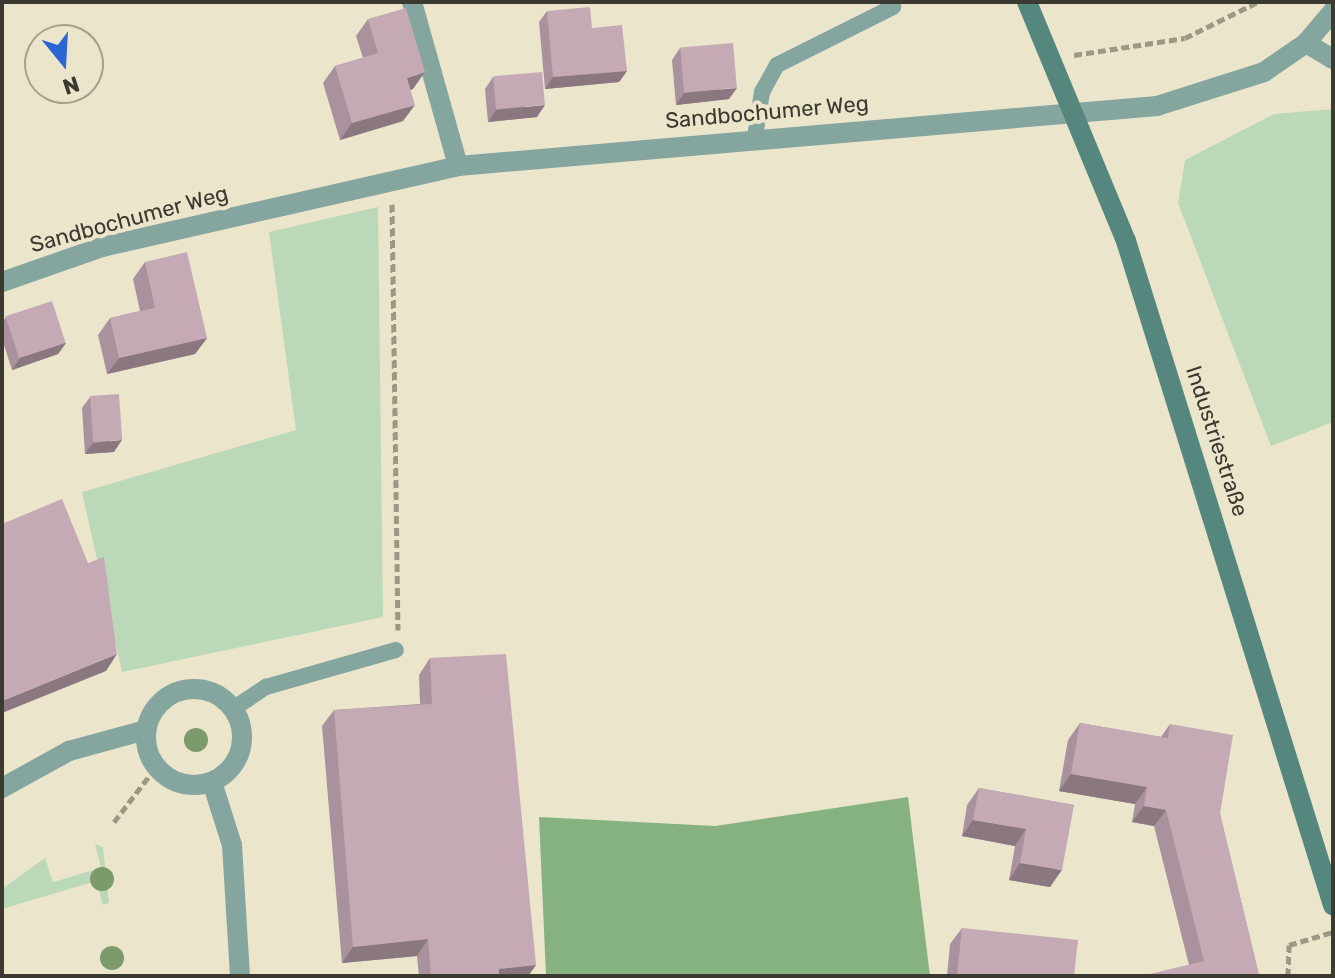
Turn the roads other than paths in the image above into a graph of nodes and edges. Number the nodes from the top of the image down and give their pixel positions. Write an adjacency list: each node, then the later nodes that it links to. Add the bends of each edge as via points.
1 (412, 2): 9 (street)
2 (1027, 2): 7 (street, Industriestraße)
3 (893, 7): 8 (lane, via 777,65 762,92)
4 (1333, 11): 5 (street, Sandbochumer Weg)
5 (1306, 43): 6 (street); 7 (street, Sandbochumer Weg, via 1264,72 1215,91)
6 (1333, 59)
7 (1080, 117): 8 (street, Sandbochumer Weg); 16 (street, Industriestraße, via 1207,483)
8 (755, 137): 9 (street, Sandbochumer Weg)
9 (458, 166): 10 (street, Sandbochumer Weg, via 102,247)
10 (2, 282)
11 (396, 650): 12 (lane, via 266,687)
12 (233, 709): 13 (street, via 211,693 184,690 154,711); 14 (street, via 242,742 238,759)
13 (146, 730): 14 (street, via 156,767 172,780); 15 (street, via 69,751)
14 (212, 782): 17 (street, via 232,845)
15 (2, 788)
16 (1333, 905)
17 (240, 976)

